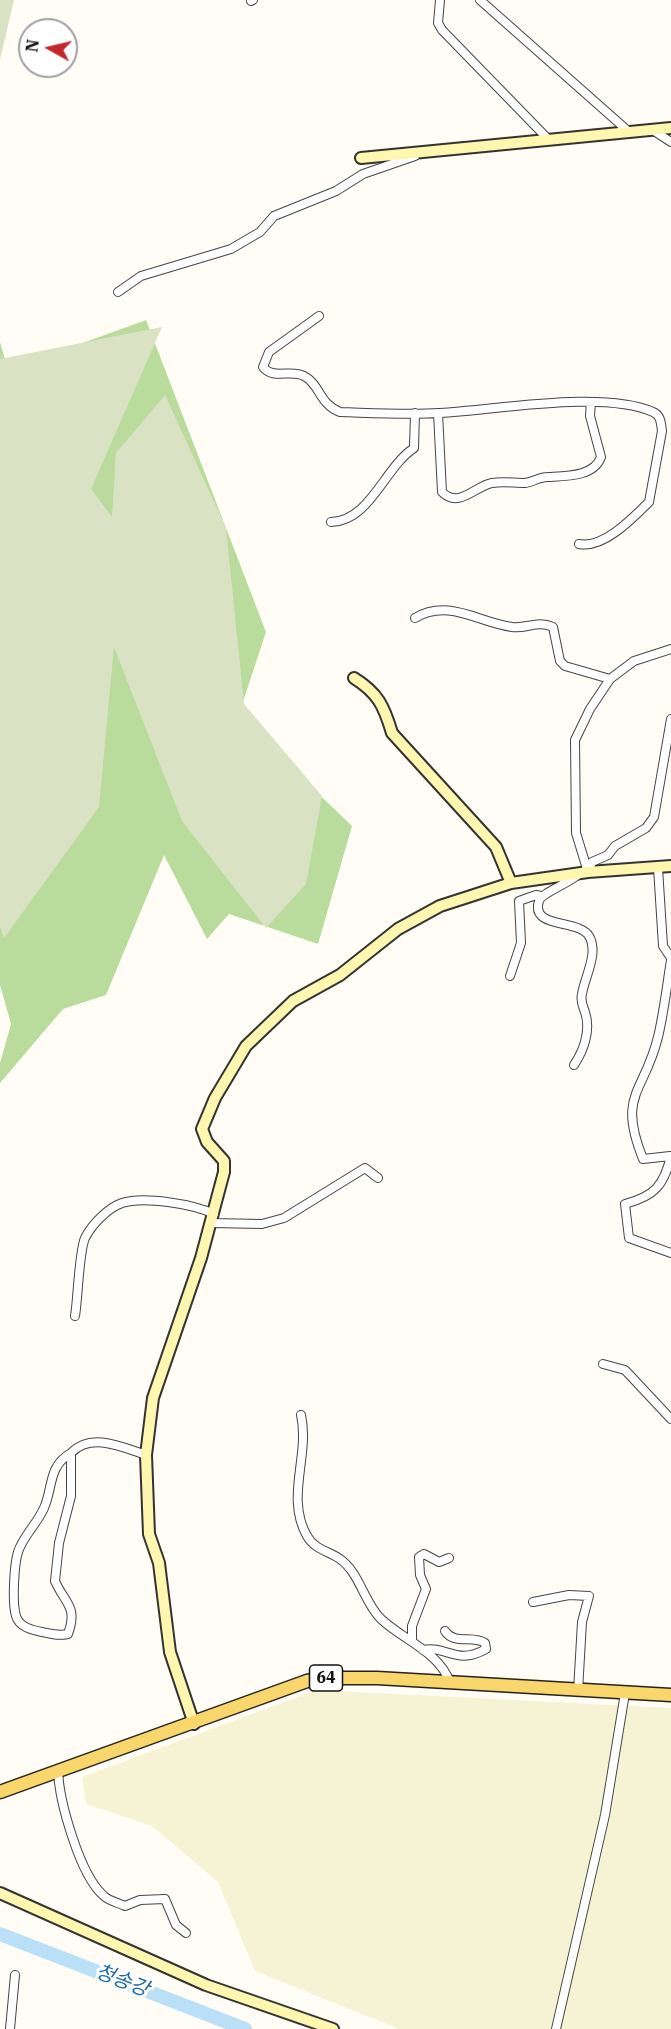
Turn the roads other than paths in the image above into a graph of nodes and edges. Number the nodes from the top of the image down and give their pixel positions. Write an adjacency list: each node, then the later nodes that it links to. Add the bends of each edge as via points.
1 (440, 0): 6 (street, via 438,23 442,30)
2 (480, 0): 5 (street)
3 (671, 128): 4 (street)
4 (654, 130): 5 (street); 7 (street)
5 (628, 131): 6 (street)
6 (548, 139): 8 (street)
7 (671, 142)
8 (431, 150): 9 (street); 10 (street, via 363,174 274,216 260,232 231,249 141,276)
9 (361, 158)
10 (118, 292)
11 (320, 316): 13 (street, via 269,352 264,360 266,371 302,374 313,383 329,408 340,412)
12 (591, 402): 14 (street); 14 (street, via 590,416 601,457 588,470 527,483 490,483 471,495 457,498 442,492); 15 (street, via 656,412)
13 (415, 413): 14 (street); 16 (street, via 414,448 382,480 370,501 339,522)
14 (438, 413)
15 (667, 431): 17 (street, via 649,502 602,540 587,546)
16 (331, 522)
17 (579, 544)
18 (415, 618): 21 (street, via 437,611 469,613 511,627 544,623 553,627 560,661 565,666)
19 (671, 649): 21 (street, via 634,660)
20 (354, 678): 26 (street, via 372,689 386,712 392,733 496,847)
21 (610, 680): 25 (street, via 575,740 576,833)
22 (671, 719): 25 (street, via 654,817 646,828 592,862)
23 (671, 866): 24 (street)
24 (658, 868): 25 (street); 28 (street, via 663,946)
25 (584, 872): 26 (street); 27 (street, via 569,884)
26 (511, 883): 33 (street, via 421,914 340,975 293,1001 246,1046 215,1098 202,1130 224,1161)
27 (541, 896): 29 (street, via 519,901 521,943); 30 (street, via 539,913 543,918 575,925 585,930 591,940 592,960 581,997 587,1020 585,1042)
28 (671, 959): 31 (street, via 658,1038 631,1106 633,1129 643,1160)
29 (510, 976)
30 (574, 1065)
31 (671, 1156): 34 (street, via 663,1183 640,1200 625,1204 629,1238)
32 (378, 1178): 33 (street, via 365,1168 284,1218 262,1224)
33 (213, 1218): 35 (street, via 201,1207 175,1204 124,1203 113,1208 84,1239); 40 (street, via 153,1398)
34 (671, 1253)
35 (75, 1316)
36 (603, 1364): 38 (street, via 625,1370)
37 (301, 1415): 44 (street, via 304,1446 297,1495 307,1536 325,1552 341,1559 379,1617)
38 (671, 1419)
39 (71, 1453): 39 (street, via 71,1496 59,1543 55,1581 73,1616 68,1634 60,1636 20,1623 15,1615 15,1565 19,1549 44,1508 50,1477 63,1457); 40 (street, via 77,1446 98,1442)
40 (146, 1455): 50 (street, via 149,1534 159,1563 168,1643)
41 (449, 1558): 44 (street, via 439,1562 424,1554 419,1557 426,1589 412,1626)
42 (533, 1602): 47 (street, via 569,1595 589,1596 582,1622)
43 (445, 1631): 45 (street, via 454,1638 478,1638 486,1649 458,1657 431,1648)
44 (412, 1640): 45 (street)
45 (423, 1650): 46 (street, via 442,1667)
46 (450, 1683): 47 (main road, 64); 50 (main road, 64, via 324,1678)
47 (578, 1691): 48 (main road, 64)
48 (625, 1693): 49 (main road, 64); 58 (street, via 605,1815)
49 (671, 1695)
50 (194, 1724): 51 (main road, 64)
51 (58, 1770): 52 (main road, 64); 54 (street, via 58,1788 72,1838 96,1886 105,1897 125,1906 140,1900 165,1899 176,1925)
52 (0, 1792)
53 (0, 1893): 57 (street, via 206,1984)
54 (186, 1933)
55 (15, 1974): 56 (street)
56 (10, 2029)
57 (333, 2029)
58 (556, 2029)

